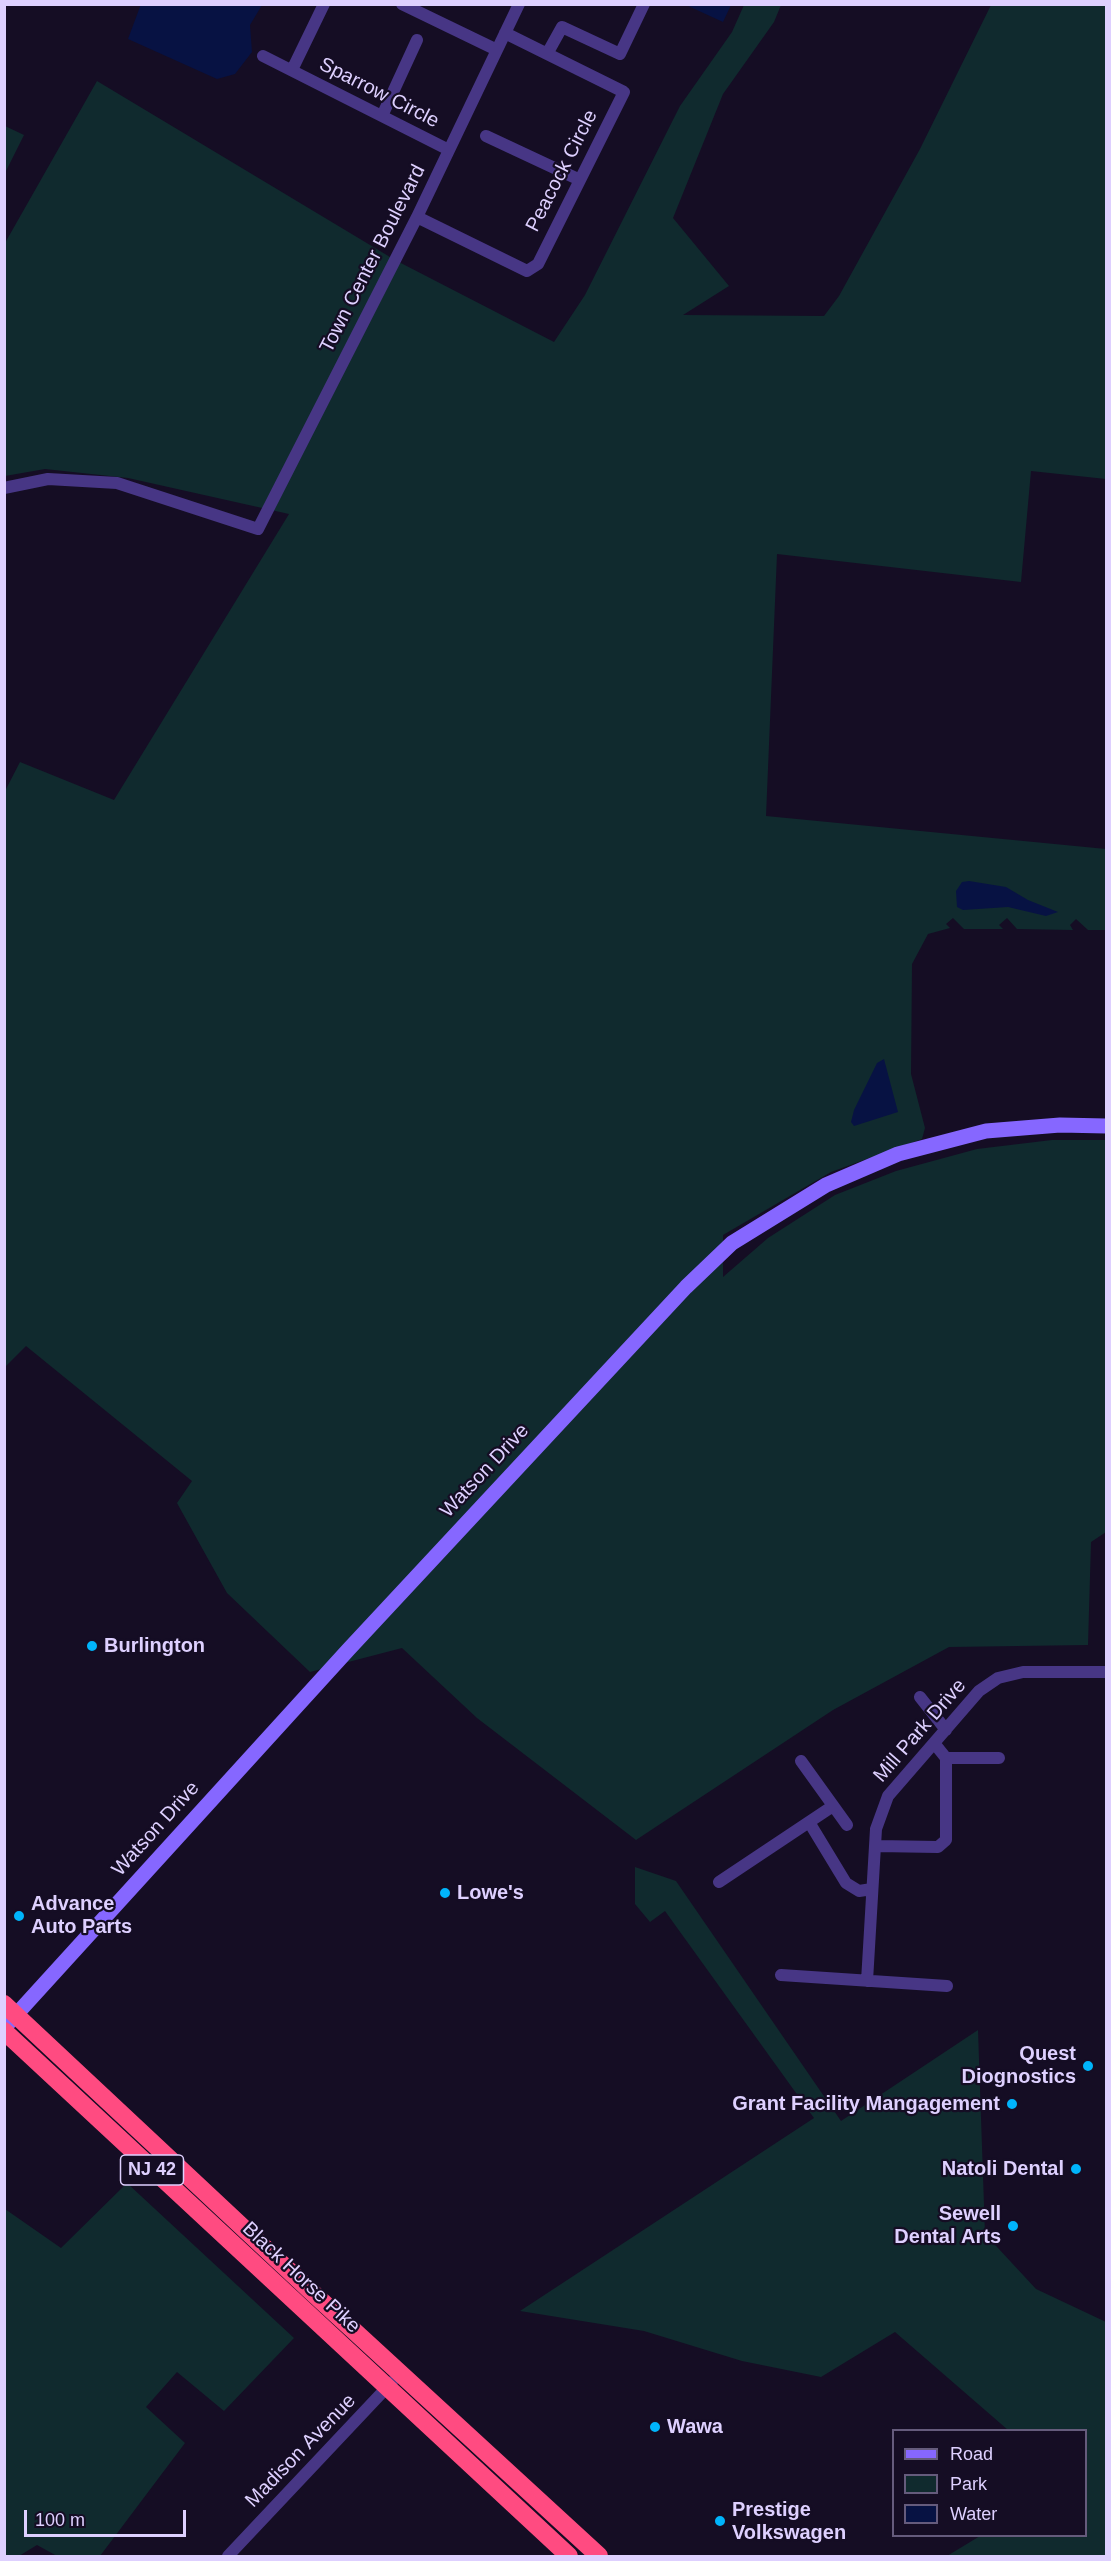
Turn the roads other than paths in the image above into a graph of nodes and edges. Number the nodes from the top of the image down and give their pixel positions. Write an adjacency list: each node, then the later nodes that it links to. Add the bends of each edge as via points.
1 (324, 4): 10 (street, Sparrow Circle)
2 (402, 4): 7 (street)
3 (519, 4): 5 (street, Town Center Boulevard)
4 (644, 4): 8 (street, via 620,54 562,27)
5 (505, 33): 7 (street, Town Center Boulevard); 8 (street, Peacock Circle)
6 (417, 40): 11 (street)
7 (497, 50): 13 (street, Town Center Boulevard)
8 (547, 54): 14 (street, Peacock Circle, via 624,92)
9 (263, 56): 10 (street, Sparrow Circle)
10 (292, 70): 11 (street, Sparrow Circle)
11 (382, 116): 13 (street, Sparrow Circle)
12 (486, 136): 14 (street)
13 (449, 150): 15 (street, Town Center Boulevard)
14 (580, 180): 15 (street, Peacock Circle, via 538,264 527,271)
15 (417, 217): 16 (street, Town Center Boulevard, via 258,529 117,483 48,479)
16 (4, 488)
17 (1107, 1126): 34 (street, Watson Drive, via 986,1131 898,1154 826,1185 732,1243 686,1287)
18 (1107, 1672): 20 (street, Mill Park Drive, via 1023,1672 998,1678 980,1691)
19 (920, 1697): 20 (street)
20 (946, 1730): 21 (street, Mill Park Drive)
21 (934, 1743): 22 (street); 28 (street, Mill Park Drive, via 888,1796 876,1829)
22 (946, 1758): 23 (street); 28 (street, via 946,1840 938,1847)
23 (999, 1758)
24 (801, 1761): 25 (street)
25 (833, 1806): 26 (street); 27 (street)
26 (808, 1822): 29 (street); 30 (street, via 846,1883 860,1891)
27 (847, 1825)
28 (877, 1846): 30 (street, Mill Park Drive)
29 (719, 1882)
30 (872, 1889): 32 (street, Mill Park Drive)
31 (781, 1975): 32 (street)
32 (867, 1981): 33 (street)
33 (947, 1986)
34 (8, 2020): 35 (highway, Black Horse Pike / NJ 42); 36 (highway, Black Horse Pike / NJ 42)
35 (316, 2296): 36 (street); 37 (highway, Black Horse Pike / NJ 42)
36 (301, 2309): 38 (highway, Black Horse Pike / NJ 42)
37 (401, 2372): 38 (street, Madison Avenue); 41 (highway, Black Horse Pike / NJ 42)
38 (387, 2389): 39 (street, Madison Avenue); 40 (highway, Black Horse Pike / NJ 42)
39 (228, 2556)
40 (569, 2556)
41 (599, 2556)

